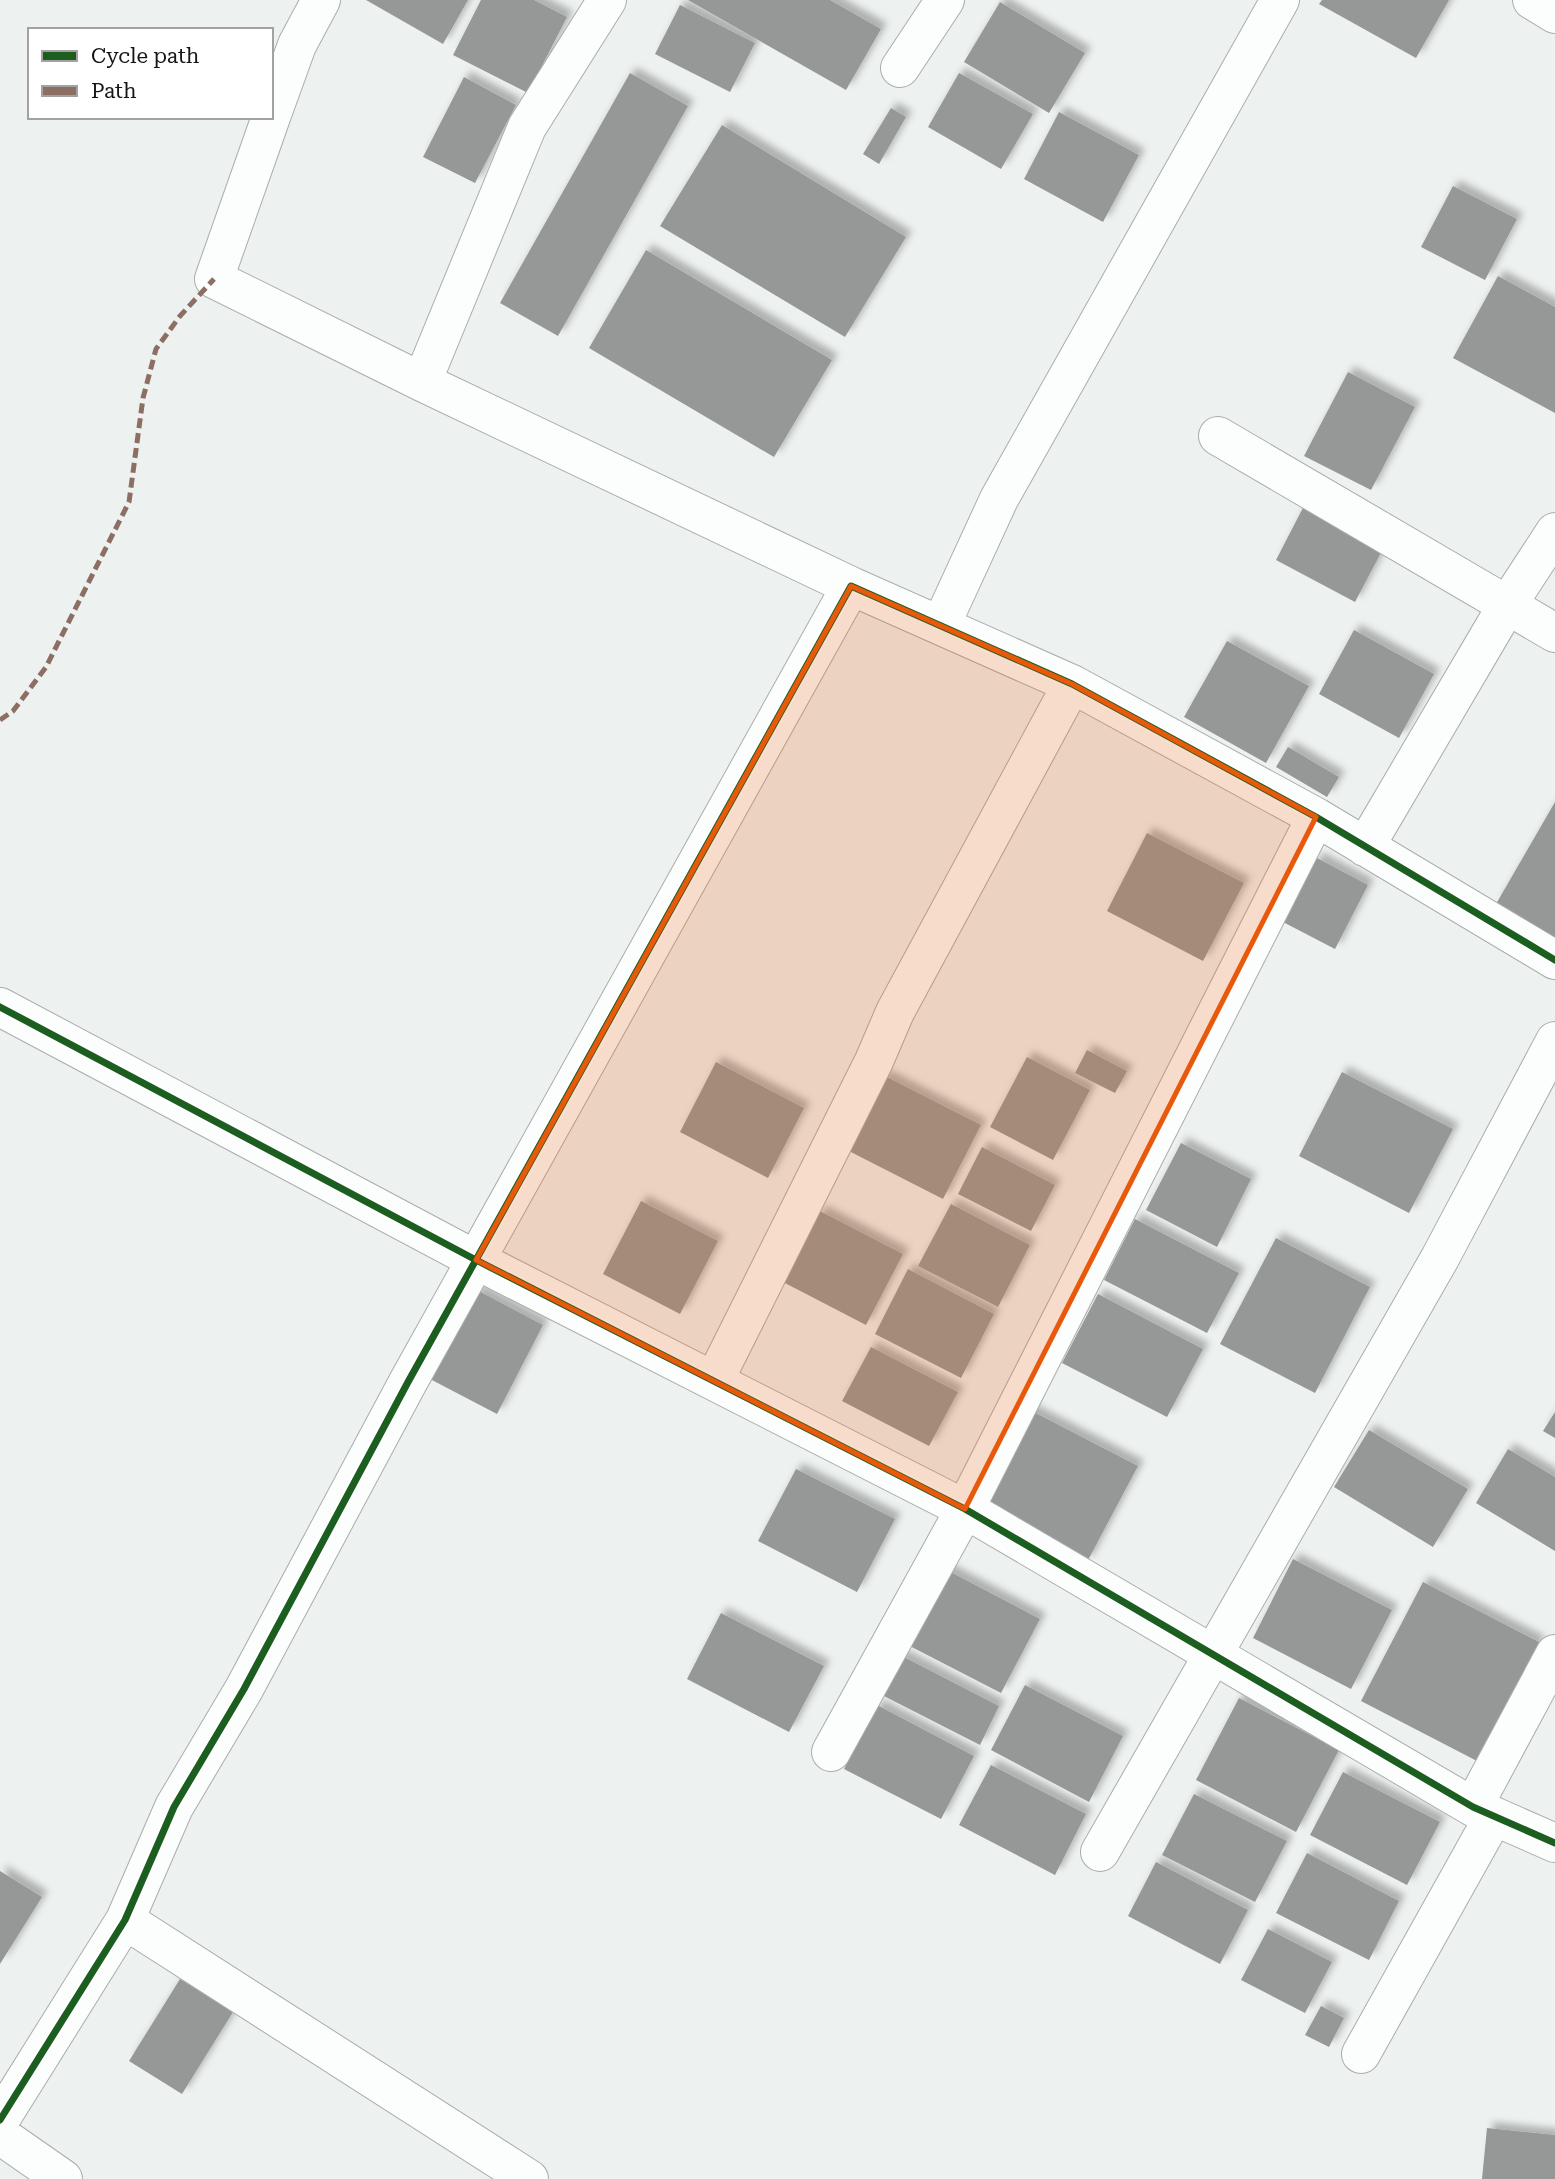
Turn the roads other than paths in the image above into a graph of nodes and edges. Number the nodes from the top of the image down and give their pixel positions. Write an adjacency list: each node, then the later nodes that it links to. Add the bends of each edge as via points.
1 (321, 0): 8 (street, via 297,44)
2 (607, 0): 10 (street, via 527,127)
3 (945, 0): 7 (street)
4 (1280, 0): 15 (street, via 999,499)
5 (1532, 0): 6 (street)
6 (1555, 14)
7 (901, 68)
8 (273, 111)
9 (270, 119): 10 (street, via 214,279)
10 (422, 382): 13 (street)
11 (1218, 436): 14 (street)
12 (1555, 532): 14 (street)
13 (851, 586): 15 (street); 23 (street)
14 (1506, 607): 16 (street); 19 (street)
15 (941, 625): 17 (street)
16 (1555, 633)
17 (1072, 684): 18 (street); 24 (street, via 895,1012)
18 (1316, 817): 19 (street); 25 (street)
19 (1365, 847): 20 (street)
20 (1555, 960)
21 (0, 1007): 23 (street)
22 (1555, 1041): 27 (street, via 1440,1258)
23 (476, 1259): 24 (street); 32 (street, via 244,1689 174,1807)
24 (715, 1378): 25 (street)
25 (965, 1509): 27 (street); 28 (street)
26 (1555, 1654): 29 (street)
27 (1214, 1656): 29 (street); 31 (street)
28 (831, 1752)
29 (1483, 1811): 30 (street); 33 (street)
30 (1555, 1843)
31 (1100, 1852)
32 (125, 1920): 34 (street); 37 (street)
33 (1361, 2054)
34 (0, 2120)
35 (0, 2135): 36 (street)
36 (63, 2179)
37 (529, 2179)

